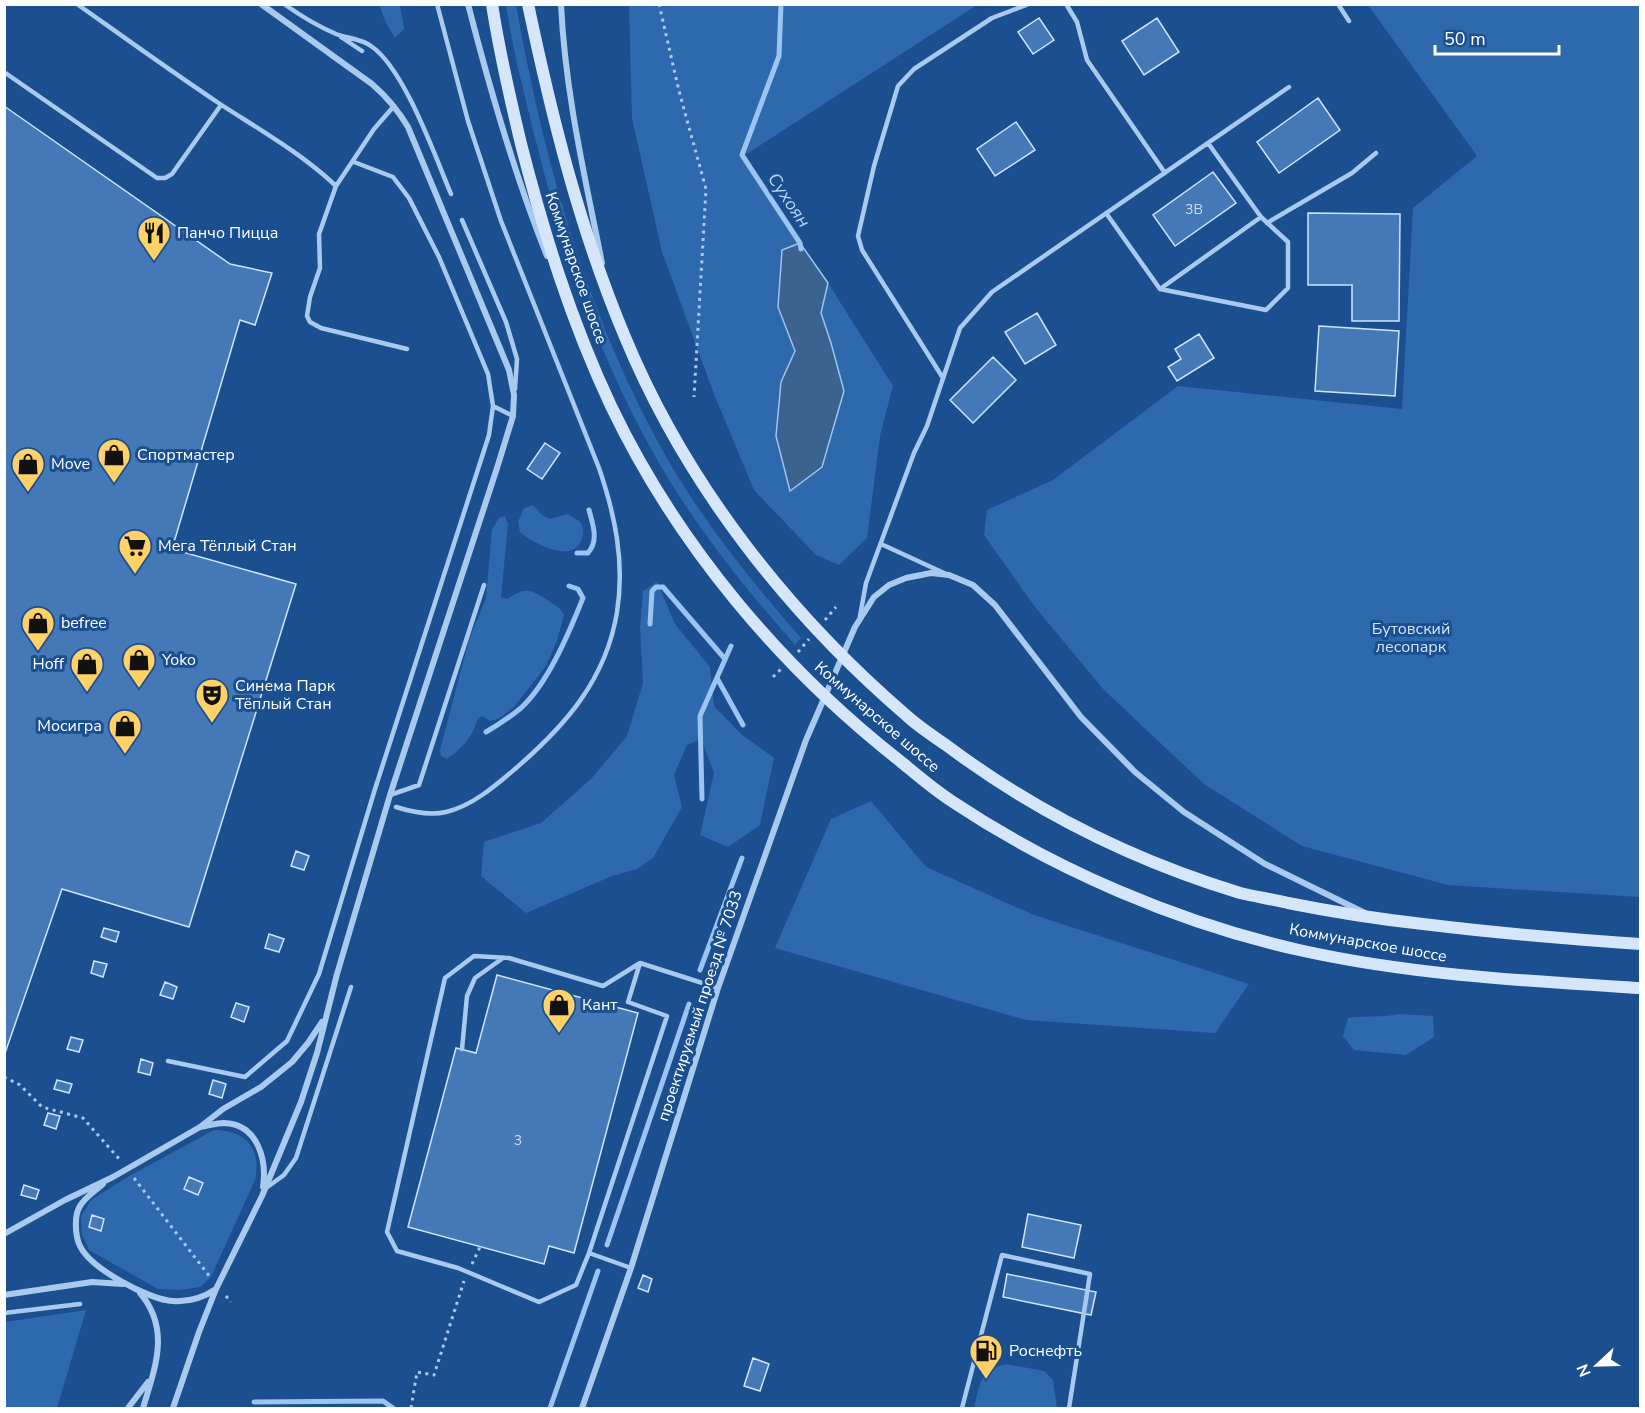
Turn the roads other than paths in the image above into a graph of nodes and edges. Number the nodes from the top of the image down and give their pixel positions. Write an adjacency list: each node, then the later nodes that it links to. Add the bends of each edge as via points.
1 (77, 4): 17 (lane)
2 (261, 4): 18 (street, via 372,84)
3 (284, 4): 13 (lane, via 308,22)
4 (436, 4): 44 (lane, via 487,182 610,502 619,556 619,587 612,634 595,678 572,714 544,744 501,782 459,807 435,813)
5 (468, 4): 31 (street, via 518,180)
6 (492, 4): 31 (main road, Коммунарское шоссе, via 535,199)
7 (528, 4): 30 (main road, Коммунарское шоссе, via 573,193)
8 (561, 4): 30 (street, via 573,116)
9 (1029, 4): 33 (lane, via 992,18 914,69 898,86 874,166 858,236 862,250)
10 (1065, 4): 22 (lane, via 1077,22 1087,60)
11 (1338, 4): 12 (lane)
12 (1349, 21)
13 (337, 34): 14 (lane); 24 (lane, via 370,45 385,60 416,112)
14 (362, 51)
15 (4, 72): 17 (lane, via 157,178 172,174)
16 (1289, 87): 19 (lane)
17 (221, 105): 23 (lane, via 260,128)
18 (394, 106): 21 (lane); 34 (street, via 408,127 500,346)
19 (1208, 143): 22 (lane); 26 (lane)
20 (1376, 153): 28 (lane, via 1352,173)
21 (354, 162): 23 (lane); 35 (lane, via 393,177 409,198 439,257 488,374)
22 (1164, 173): 25 (lane)
23 (336, 186): 32 (lane, via 319,234 320,268 307,316 321,328)
24 (451, 195)
25 (1106, 213): 29 (lane); 33 (lane, via 992,292 960,328)
26 (1261, 217): 28 (lane); 29 (lane)
27 (462, 220): 34 (lane, via 506,322 517,359)
28 (1268, 223): 29 (lane, via 1288,243 1288,288 1266,310)
29 (1160, 289)
30 (608, 293): 41 (main road, Коммунарское шоссе, via 626,339 684,454 719,509 754,556)
31 (573, 318): 42 (main road, Коммунарское шоссе, via 613,409 686,535 739,604)
32 (407, 349)
33 (943, 378): 37 (lane)
34 (514, 395): 36 (street)
35 (493, 405): 36 (lane); 54 (lane, via 489,435 319,974 286,1041 245,1077)
36 (513, 416): 43 (street)
37 (881, 544): 38 (lane); 40 (lane, via 866,583)
38 (949, 575): 40 (street, проектируемый проезд № 7033, via 931,573 889,585 874,597); 45 (street, via 973,585 995,605 1081,717 1135,772 1184,812 1265,864)
39 (484, 585): 43 (lane, via 419,785)
40 (860, 618): 41 (street, проектируемый проезд № 7033)
41 (841, 655): 42 (street, проектируемый проезд № 7033); 45 (main road, Коммунарское шоссе, via 903,713 975,767 1096,836 1242,893)
42 (824, 697): 50 (street, проектируемый проезд № 7033); 51 (main road, Коммунарское шоссе, via 950,800 1080,874 1159,907 1297,950 1393,967 1495,979)
43 (390, 795): 52 (street)
44 (396, 807)
45 (1378, 919): 46 (main road, Коммунарское шоссе, via 1534,937)
46 (1641, 944)
47 (503, 958): 48 (lane, via 603,986); 53 (lane, via 475,978 467,996); 60 (lane, via 474,956 445,978 387,1232 397,1251 458,1268 539,1302 576,1285)
48 (640, 963): 50 (lane); 60 (lane, via 628,1002 667,1016)
49 (351, 987): 57 (lane, via 296,1158 284,1175)
50 (718, 988): 61 (street, проектируемый проезд № 7033)
51 (1641, 988)
52 (324, 1019): 55 (street, via 292,1062); 57 (street, via 301,1102)
53 (462, 1049)
54 (168, 1061)
55 (200, 1127): 56 (street); 58 (street, via 224,1123 246,1130 263,1156)
56 (113, 1177): 59 (street); 62 (street, via 78,1207 76,1225 80,1246 89,1258)
57 (266, 1188): 58 (street)
58 (262, 1196): 63 (street)
59 (4, 1234)
60 (589, 1253): 61 (lane)
61 (631, 1268): 72 (street, проектируемый проезд № 7033)
62 (126, 1284): 64 (street); 65 (street, via 92,1282)
63 (217, 1288): 64 (street, via 207,1295 172,1301); 71 (street)
64 (137, 1290): 68 (street, via 155,1316 159,1337)
65 (4, 1295)
66 (80, 1304): 67 (lane)
67 (4, 1313)
68 (152, 1377): 69 (street); 70 (street)
69 (128, 1408)
70 (143, 1408)
71 (173, 1408)
72 (582, 1408)
73 (962, 1408): 74 (lane, via 1002,1255 1090,1274)
74 (1069, 1408)

